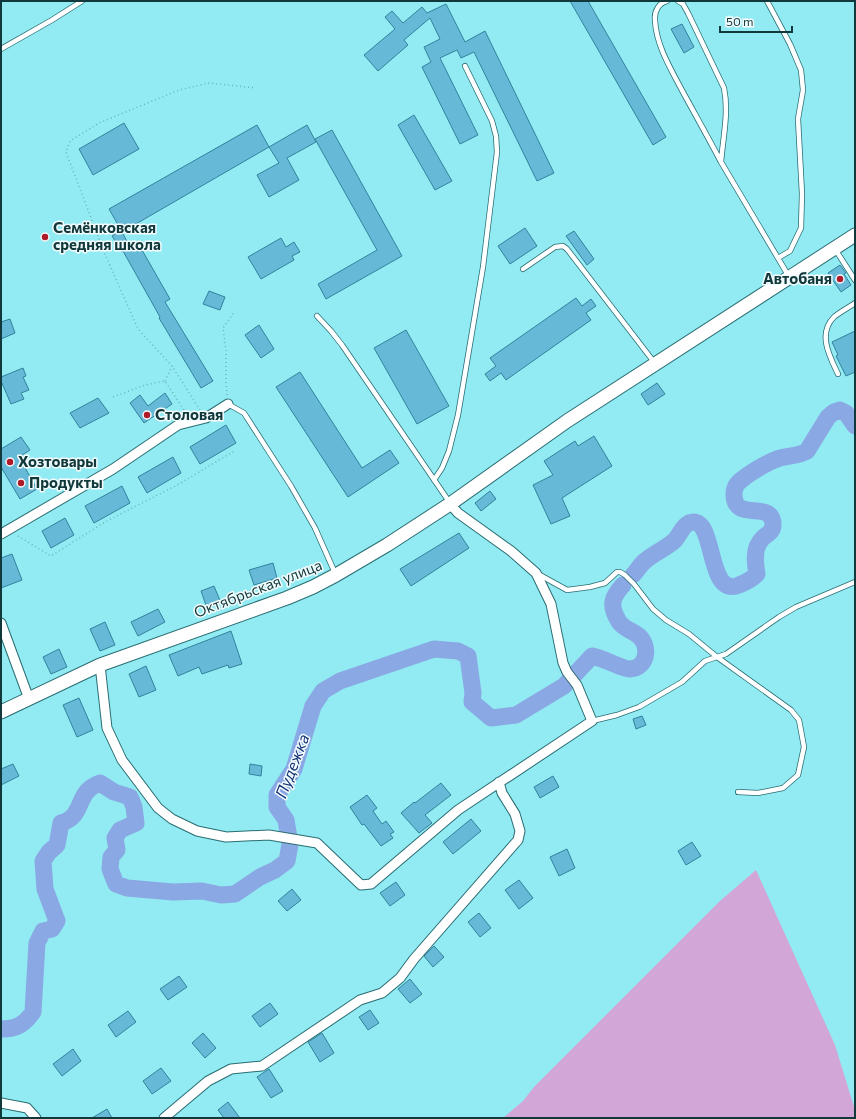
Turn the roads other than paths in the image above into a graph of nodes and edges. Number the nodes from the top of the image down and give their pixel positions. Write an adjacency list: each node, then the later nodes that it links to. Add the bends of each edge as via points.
1 (82, 1): 5 (lane)
2 (667, 1): 7 (lane, via 662,2 657,8 654,18 663,52)
3 (678, 1): 7 (lane, via 688,13 724,88 726,111)
4 (767, 1): 10 (lane, via 801,70 802,90 798,119 801,228 790,250)
5 (1, 49)
6 (465, 66): 19 (lane, via 492,121 497,152 483,267 458,415 447,456)
7 (721, 162): 10 (lane)
8 (855, 235): 9 (street, Октябрьская улица)
9 (834, 248): 12 (street, Октябрьская улица); 13 (lane)
10 (778, 258): 12 (lane)
11 (522, 269): 16 (lane, via 556,247 567,248)
12 (789, 277): 16 (street, Октябрьская улица)
13 (855, 280)
14 (855, 303): 17 (lane, via 835,317 827,330 826,345)
15 (317, 316): 19 (lane, via 342,346)
16 (655, 364): 20 (street, Октябрьская улица, via 567,421)
17 (838, 374)
18 (228, 404): 21 (street, via 206,418 178,426 113,469); 23 (lane, via 244,413 291,486)
19 (434, 480): 20 (lane)
20 (450, 504): 22 (street, via 458,513 511,551); 23 (street, Октябрьская улица)
21 (4, 532)
22 (536, 573): 26 (lane, via 567,590 605,583 620,572 634,584 653,609); 30 (street, via 551,604 560,654)
23 (336, 575): 27 (street, Октябрьская улица, via 287,598)
24 (855, 582): 26 (lane, via 796,607 726,654)
25 (1, 623): 28 (street)
26 (717, 657): 30 (lane, via 705,661 682,682 639,707); 32 (lane, via 791,710 799,720 804,747 798,775 783,788 758,793)
27 (100, 665): 28 (street, Октябрьская улица); 31 (street, via 107,728 122,760 158,808 197,831 226,837 268,835 317,843 361,885 370,884 458,810)
28 (29, 699): 29 (street, Октябрьская улица)
29 (1, 712)
30 (592, 721): 31 (street)
31 (499, 782): 35 (street, via 502,793 515,814 520,831 518,840 400,978 382,993 360,1000 262,1066 231,1068 208,1081)
32 (738, 792)
33 (1, 1103): 34 (street, via 27,1108)
34 (36, 1118)
35 (164, 1118)

